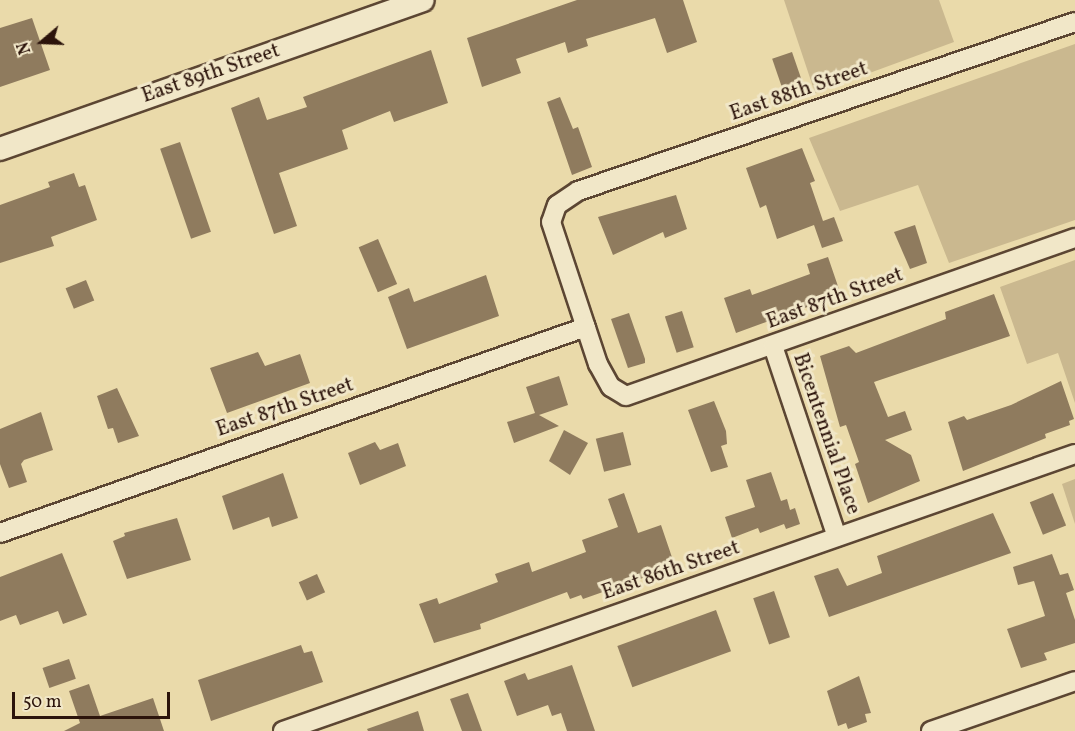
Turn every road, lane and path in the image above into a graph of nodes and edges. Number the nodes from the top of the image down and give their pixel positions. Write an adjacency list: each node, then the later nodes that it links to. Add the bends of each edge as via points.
1 (422, 0): 3 (street, East 89th Street)
2 (1075, 22): 5 (street, East 88th Street, via 578,191 557,205 551,222)
3 (0, 149)
4 (1075, 238): 6 (street, East 87th Street)
5 (586, 327): 6 (street, East 87th Street, via 598,364 611,387 626,396); 8 (street, East 87th Street)
6 (772, 346): 9 (street, Bicentennial Place)
7 (1075, 454): 9 (street, East 86th Street)
8 (0, 533)
9 (837, 537): 11 (street, East 86th Street)
10 (1075, 681): 12 (street)
11 (283, 731)
12 (931, 731)

